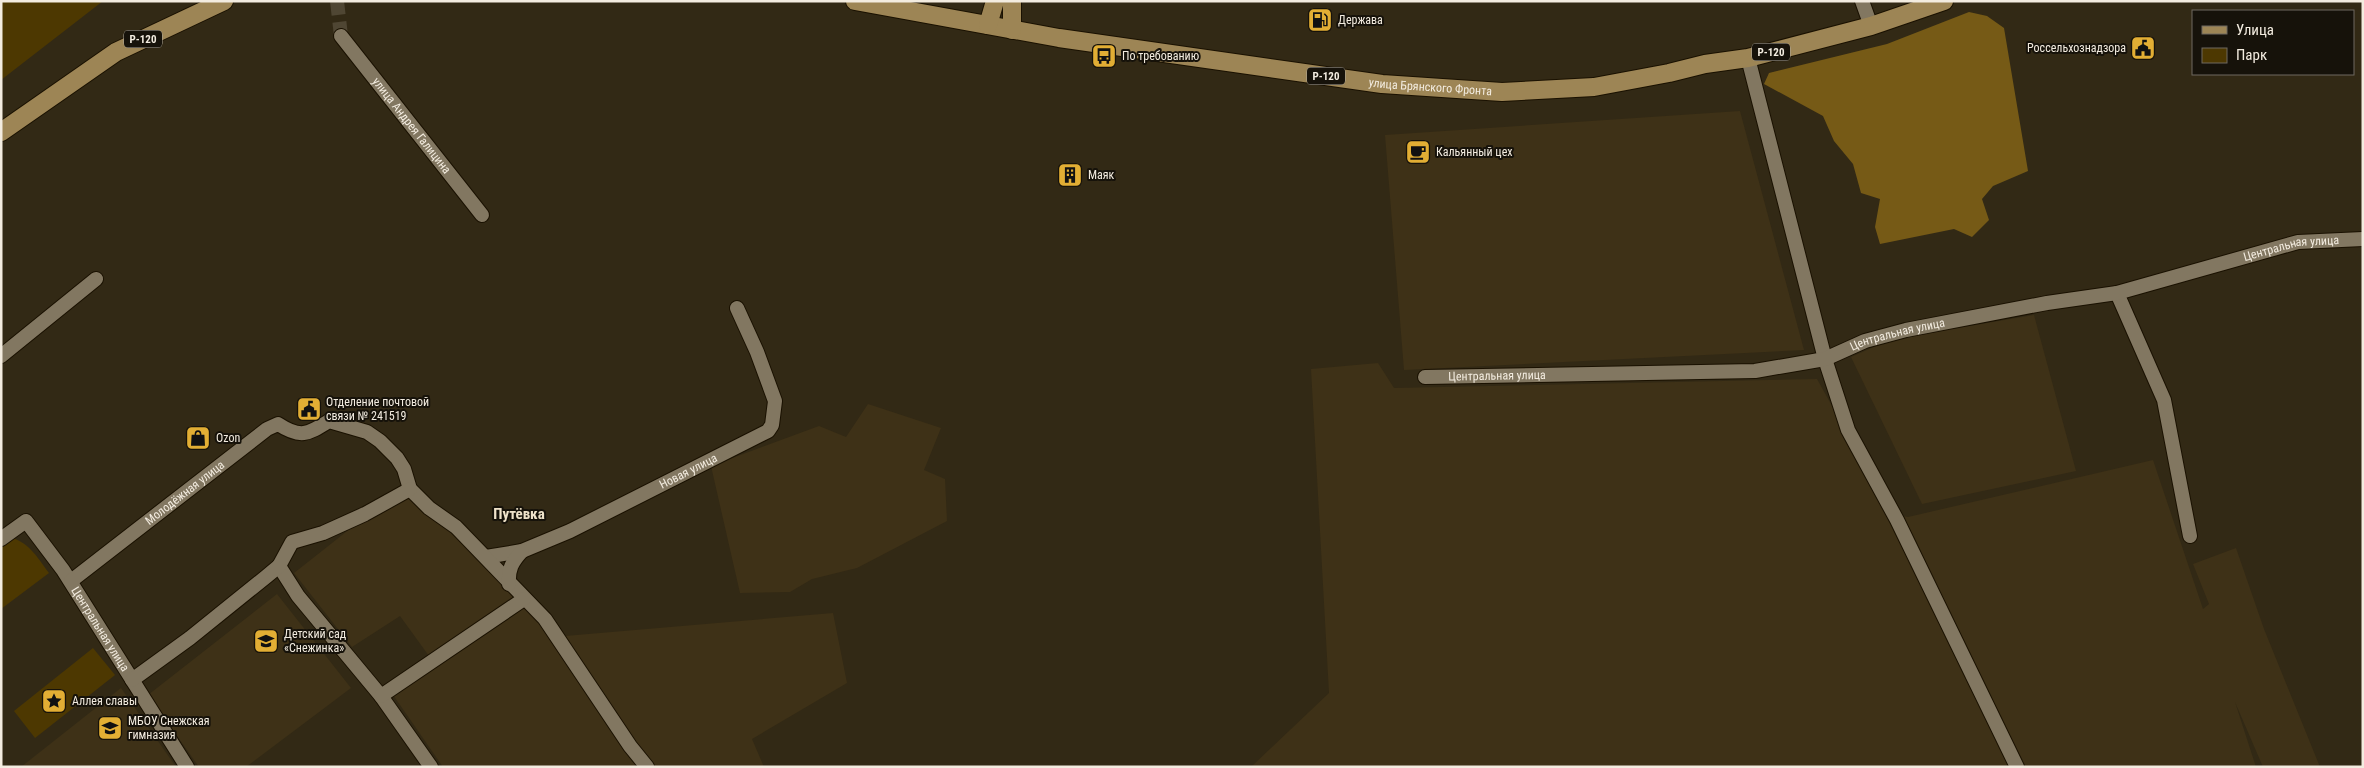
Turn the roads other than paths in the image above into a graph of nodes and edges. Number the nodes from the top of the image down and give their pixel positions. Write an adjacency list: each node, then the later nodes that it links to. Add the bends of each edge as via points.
1 (224, 1): 12 (main road, Р-120, via 116,52)
2 (855, 1): 7 (main road, Р-120)
3 (995, 1): 7 (main road)
4 (1012, 1): 9 (main road)
5 (1862, 1): 8 (street)
6 (1944, 1): 8 (main road, улица Брянского Фронта / Р-120)
7 (988, 25): 9 (main road, улица Брянского Фронта / Р-120)
8 (1871, 26): 11 (main road, улица Брянского Фронта / Р-120)
9 (1012, 30): 11 (main road, улица Брянского Фронта / Р-120, via 1382,84 1493,91 1594,87)
10 (340, 36): 13 (street, улица Андрея Галицина)
11 (1748, 58): 19 (street)
12 (1, 132)
13 (482, 215)
14 (2363, 239): 16 (street, Центральная улица, via 2298,242)
15 (96, 279): 18 (street)
16 (2117, 293): 19 (street, Центральная улица, via 1906,330 1865,341); 22 (street, via 2164,400)
17 (737, 308): 24 (street, Новая улица, via 774,401 772,425 768,431 570,531)
18 (1, 356)
19 (1825, 359): 20 (street, Центральная улица, via 1755,370); 35 (street, via 1848,430 1901,527)
20 (1425, 377)
21 (410, 489): 25 (street, via 429,508 456,527); 26 (street, via 365,514 292,542); 27 (street, Молодёжная улица, via 400,464 380,441 367,432 329,421 312,432 300,434 278,424 267,428)
22 (2190, 536)
23 (1, 540): 27 (street, Центральная улица, via 26,521)
24 (522, 551): 25 (street, Новая улица); 28 (street, via 508,572)
25 (486, 558): 28 (street)
26 (279, 566): 30 (street); 31 (street, via 298,596)
27 (71, 581): 30 (street, Центральная улица)
28 (510, 584): 29 (street)
29 (524, 599): 31 (street); 34 (street, via 545,619)
30 (132, 680): 32 (street, Центральная улица)
31 (381, 696): 33 (street)
32 (188, 767)
33 (431, 767)
34 (647, 767)
35 (2017, 767)

